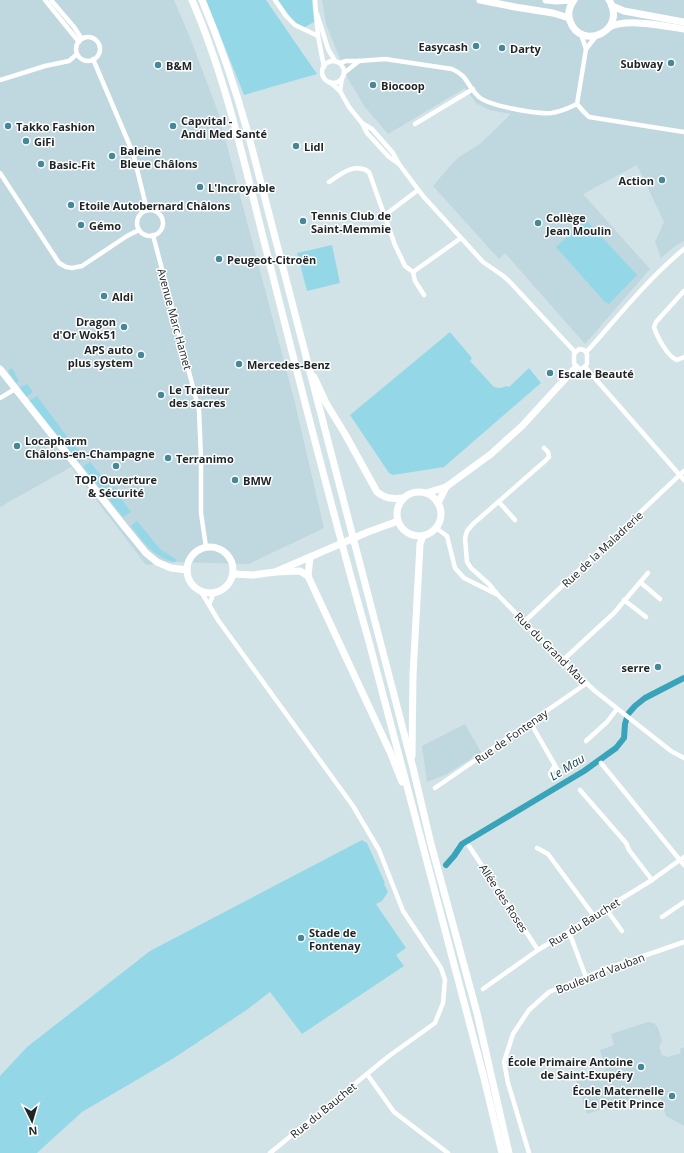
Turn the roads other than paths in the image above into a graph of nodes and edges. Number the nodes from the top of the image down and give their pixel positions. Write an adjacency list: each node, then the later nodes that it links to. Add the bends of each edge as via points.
1 (45, 0): 19 (street)
2 (51, 0): 19 (street, via 74,27)
3 (192, 0): 95 (main road, via 220,75 254,199 349,571)
4 (202, 0): 49 (main road, via 239,98)
5 (275, 0): 18 (street, via 295,25)
6 (315, 0): 11 (street)
7 (480, 0): 12 (main road)
8 (546, 0): 9 (main road)
9 (573, 0): 12 (main road, via 569,8)
10 (610, 3): 13 (main road, via 624,11); 14 (main road, via 613,19)
11 (315, 9): 18 (street); 24 (street, via 328,49)
12 (569, 18): 16 (main road)
13 (684, 22)
14 (610, 27): 15 (main road, via 627,22); 17 (main road)
15 (684, 29)
16 (581, 34): 17 (main road); 20 (street)
17 (596, 35): 20 (street)
18 (318, 36): 25 (street)
19 (81, 40): 21 (street, via 76,48); 22 (street, via 94,39 99,46 99,54)
20 (586, 49): 31 (street)
21 (77, 54): 22 (street, via 86,61); 27 (street, via 69,61)
22 (93, 59): 37 (street, via 133,153)
23 (359, 61): 24 (street); 26 (street); 29 (street, via 392,59 452,69 460,72)
24 (337, 62): 25 (street, via 328,62); 26 (street, via 343,68)
25 (324, 67): 28 (street, via 324,77)
26 (343, 76): 28 (street, via 338,82); 30 (street)
27 (0, 80)
28 (330, 82): 30 (street)
29 (473, 89): 31 (street, via 477,96 491,104 517,109 550,113 560,112); 32 (street)
30 (340, 91): 36 (street, via 367,133 399,164)
31 (578, 104): 33 (street, via 589,117)
32 (415, 124)
33 (684, 132)
34 (0, 173): 39 (street, via 59,263 66,267 82,266)
35 (330, 182): 38 (street, via 346,171 364,168 372,176)
36 (418, 190): 38 (street); 41 (street)
37 (147, 210): 39 (street, via 138,218); 40 (street, via 155,210 163,220 160,231)
38 (385, 215): 43 (street, via 405,266)
39 (140, 230): 40 (street, via 146,235)
40 (153, 235): 68 (street, Avenue Marc Hamet, via 199,410 202,458 201,513)
41 (461, 238): 43 (street); 46 (street, via 483,262 509,281)
42 (684, 249): 47 (street, via 645,285)
43 (413, 272): 45 (street)
44 (684, 291): 48 (street, via 654,327 672,358 677,360)
45 (424, 295)
46 (575, 352): 47 (street, via 580,349); 50 (street)
47 (586, 352): 51 (street)
48 (684, 357)
49 (307, 362): 61 (main road, via 326,403 377,492 384,498); 92 (main road)
50 (576, 367): 51 (street); 59 (main road, via 522,426 491,454)
51 (585, 367): 57 (street)
52 (0, 369): 53 (main road)
53 (16, 389): 54 (street); 70 (main road, via 146,553 157,562 171,568)
54 (0, 398)
55 (544, 448): 62 (street, via 549,457)
56 (684, 471): 57 (street, Rue de la Maladrerie)
57 (680, 475): 58 (street); 83 (street, Rue de la Maladrerie)
58 (684, 480)
59 (446, 487): 60 (main road); 63 (main road)
60 (426, 493): 61 (main road, via 415,492); 63 (main road)
61 (403, 498): 65 (main road, via 397,509)
62 (499, 502): 64 (street); 78 (street, via 469,528 465,542 470,567)
63 (438, 503): 66 (main road, via 441,516)
64 (515, 520)
65 (398, 522): 67 (main road, via 410,535); 69 (main road)
66 (436, 528): 67 (main road); 78 (street, Rue du Grand Mau, via 447,536 455,568 464,578)
67 (423, 536): 92 (main road, via 420,544 413,675)
68 (206, 547): 70 (main road, via 194,553); 73 (main road, via 220,549 226,553 233,566)
69 (310, 557): 71 (main road); 74 (main road)
70 (187, 570): 76 (main road, via 191,582)
71 (275, 572): 73 (main road); 74 (main road, via 300,571)
72 (648, 573): 75 (street)
73 (233, 574): 77 (main road, via 226,586)
74 (308, 576): 95 (main road, via 391,754)
75 (640, 582): 79 (street); 80 (street)
76 (200, 590): 77 (main road); 81 (street)
77 (214, 592): 81 (street)
78 (498, 596): 83 (street, Rue du Grand Mau)
79 (660, 599)
80 (624, 600): 82 (street); 84 (street, via 614,613)
81 (208, 605): 111 (street, Rue du Bauchet, via 353,806 379,850 403,911 441,968 445,980 443,1003 435,1023)
82 (646, 618)
83 (524, 622): 84 (street, Rue du Grand Mau)
84 (562, 661): 85 (street, Rue du Grand Mau)
85 (587, 683): 86 (street, Rue du Grand Mau); 87 (street, Rue de Fontenay)
86 (617, 709): 88 (street); 89 (street, Rue du Grand Mau, via 671,751)
87 (530, 722): 91 (street); 93 (street, Rue de Fontenay)
88 (586, 741)
89 (684, 758)
90 (601, 763): 98 (street)
91 (555, 765)
92 (413, 768): 115 (main road, via 477,1013)
93 (435, 788)
94 (580, 790): 100 (street, via 626,843)
95 (415, 816): 114 (main road)
96 (469, 846): 108 (street, Allée des Roses)
97 (537, 848): 103 (street, via 548,854)
98 (682, 858): 99 (street); 100 (street, Rue du Bauchet)
99 (684, 865)
100 (652, 880): 102 (street, Rue du Bauchet)
101 (684, 902): 104 (street)
102 (606, 909): 103 (street, Rue du Bauchet); 105 (street)
103 (594, 916): 106 (street, Rue du Bauchet)
104 (662, 917)
105 (622, 930)
106 (569, 932): 108 (street, Rue du Bauchet); 109 (street)
107 (684, 942): 109 (street, Boulevard Vauban)
108 (538, 950): 110 (street, Rue du Bauchet)
109 (586, 977): 116 (street, Boulevard Vauban, via 549,992 529,1010 513,1034 504,1062)
110 (483, 989)
111 (367, 1074): 112 (street, Rue du Bauchet); 113 (street, via 394,1112)
112 (270, 1153)
113 (448, 1153)
114 (502, 1153)
115 (509, 1153)
116 (529, 1153)

